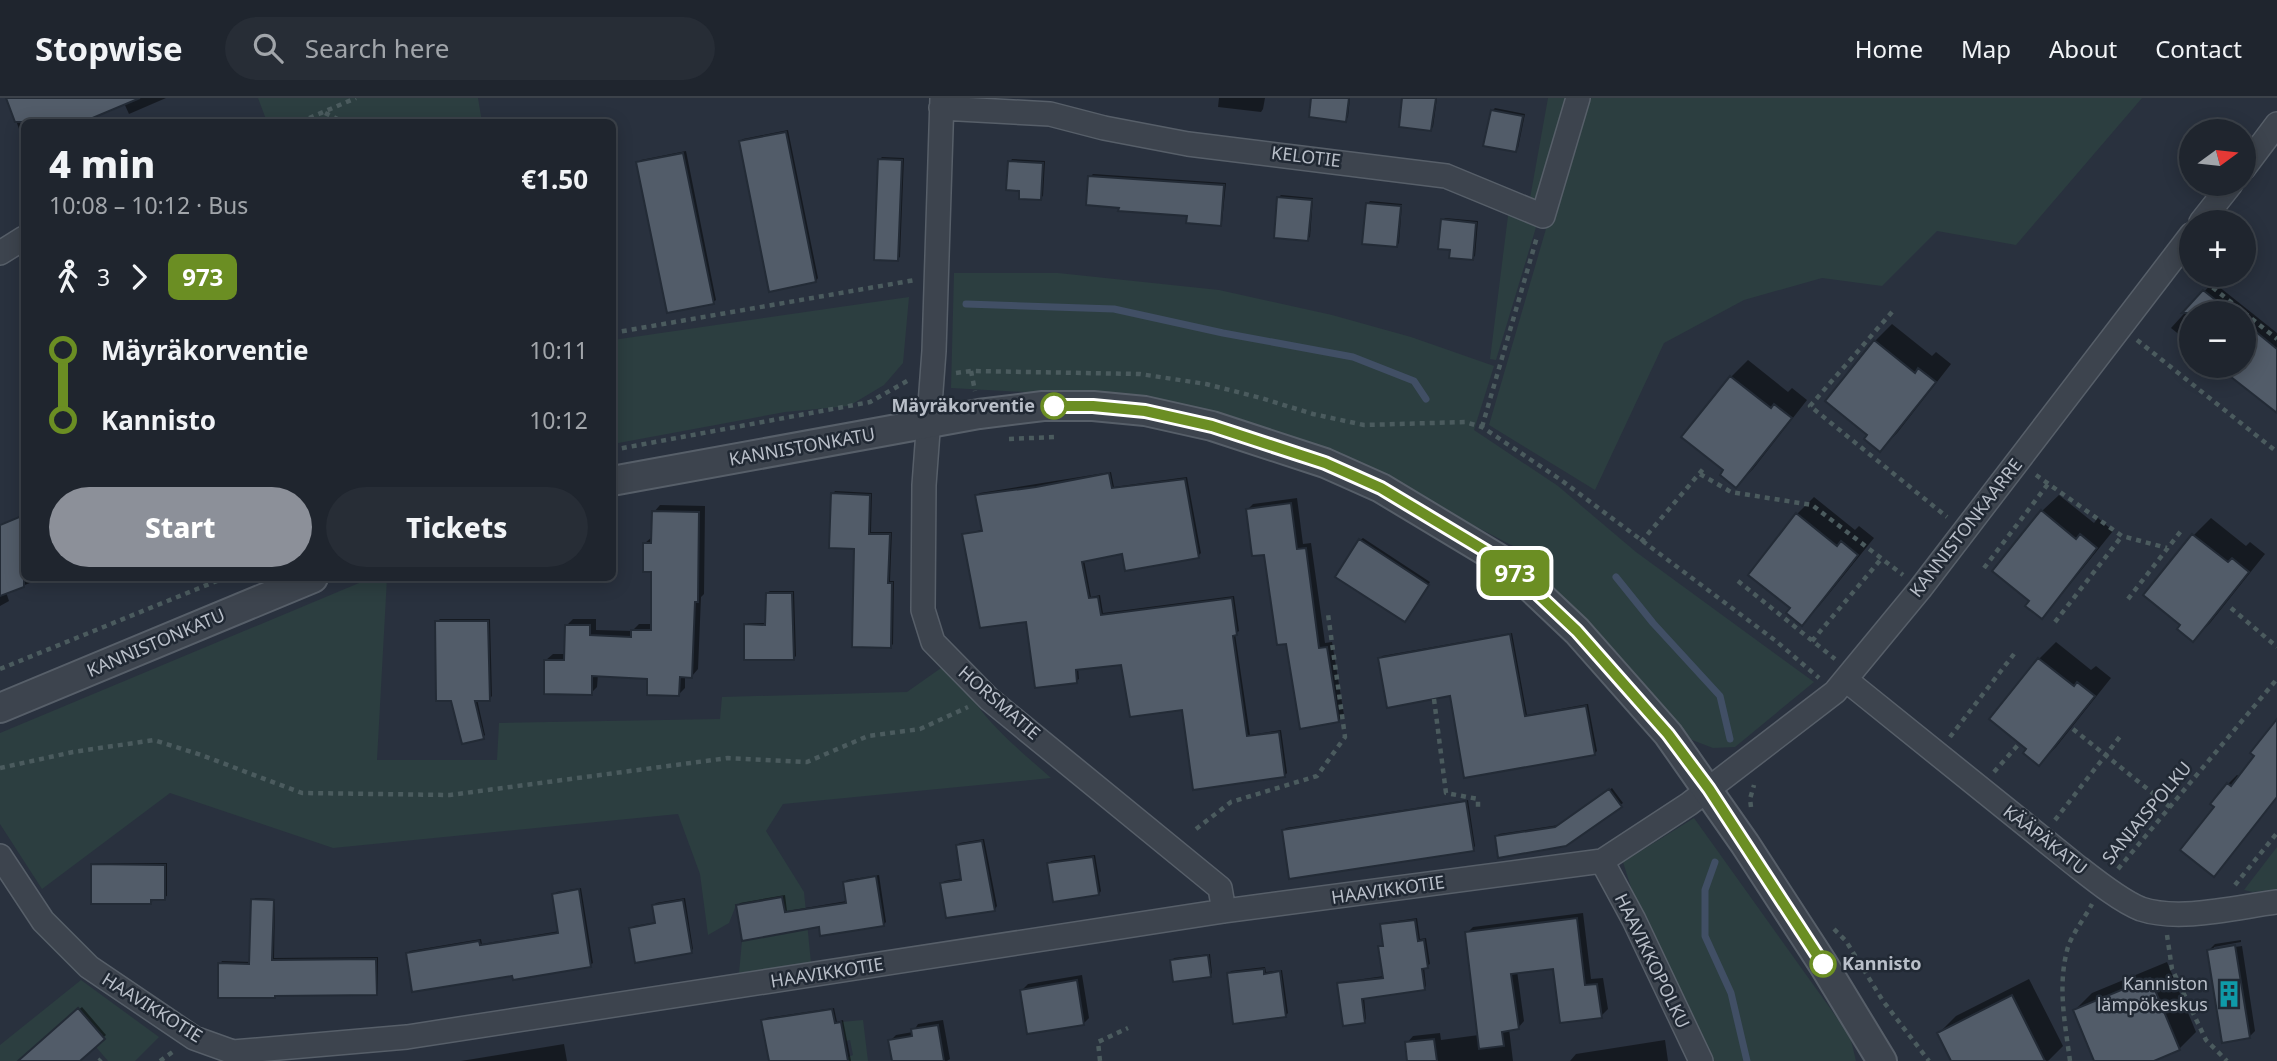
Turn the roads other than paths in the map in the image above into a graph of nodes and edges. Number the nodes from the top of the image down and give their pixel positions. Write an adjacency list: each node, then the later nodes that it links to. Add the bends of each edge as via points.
1 (1578, 98): 2 (street, KELOTIE, via 1543,216 1446,176 1188,144 1050,114)
2 (941, 103): 10 (street)
3 (2277, 124): 4 (street)
4 (2256, 151)
5 (2222, 196): 6 (street)
6 (2210, 210)
7 (21, 240): 9 (street)
8 (2179, 250): 13 (street, KANNISTONKAARRE)
9 (0, 253)
10 (929, 423): 11 (street, KANNISTONKATU); 15 (street, KANNISTONKATU, via 1043,406 1145,411 1212,426 1325,463 1381,488 1504,562 1577,631 1668,734); 19 (street, HORSMATIE, via 923,610 933,642 989,698 1220,888)
11 (616, 480)
12 (306, 581): 14 (street, KANNISTONKATU)
13 (1849, 676): 15 (street, KANNISTONKAARRE); 18 (street, KÄÄPÄKATU, via 1936,754 2104,886 2141,909 2186,915)
14 (0, 708)
15 (1709, 789): 17 (street, HAAVIKKOTIE); 21 (street, KANNISTONKATU)
16 (0, 856): 19 (street, HAAVIKKOTIE, via 43,921 89,967 194,1038 233,1052 407,1037)
17 (1602, 861): 19 (street, HAAVIKKOTIE); 20 (street, HAAVIKKOPOLKU)
18 (2277, 902)
19 (1224, 911)
20 (1701, 1061)
21 (1882, 1061)

